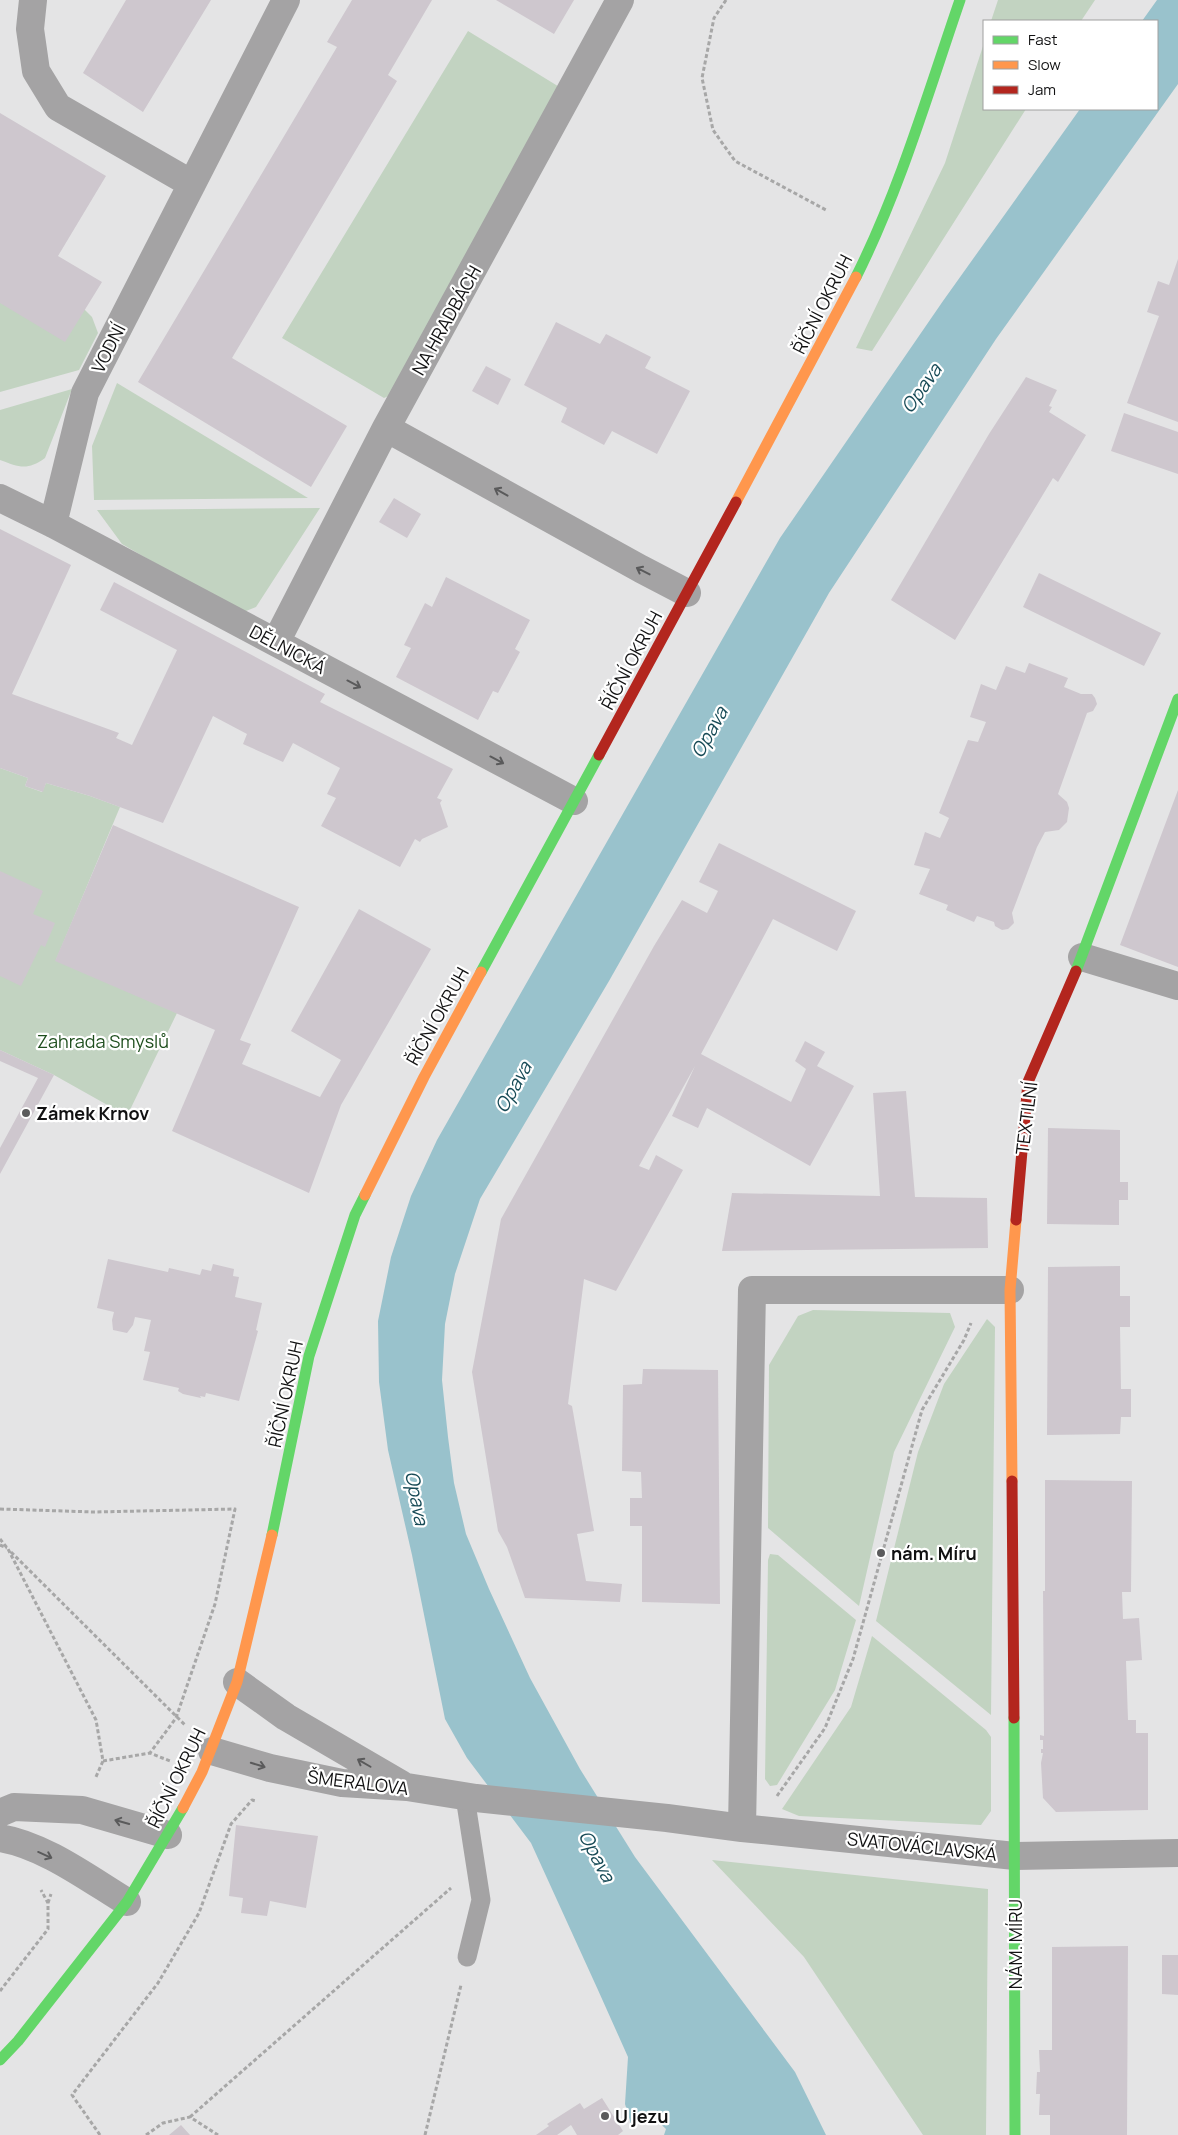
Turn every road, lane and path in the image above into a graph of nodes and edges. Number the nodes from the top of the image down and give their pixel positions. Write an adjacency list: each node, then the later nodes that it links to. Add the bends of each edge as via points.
1 (33, 0): 6 (street, via 30,30 36,71 58,107)
2 (286, 0): 6 (street, VODNÍ)
3 (620, 0): 8 (street, NA HRADBÁCH)
4 (726, 0): 7 (path, via 714,18 702,78 713,130 735,162)
5 (960, 0): 11 (main road, ŘÍČNÍ OKRUH, via 874,241)
6 (192, 184): 10 (street, VODNÍ, via 85,393)
7 (826, 210)
8 (386, 428): 11 (street, one-way to 8); 12 (street, NA HRADBÁCH)
9 (0, 498): 10 (street, DĚLNICKÁ)
10 (53, 524): 12 (street, DĚLNICKÁ)
11 (687, 593): 14 (main road, ŘÍČNÍ OKRUH)
12 (286, 648): 14 (street, DĚLNICKÁ, one-way to 14)
13 (1178, 699): 15 (main road, TEXTILNÍ)
14 (574, 801): 22 (main road, ŘÍČNÍ OKRUH, via 424,1077 356,1215 309,1356 278,1510)
15 (1082, 958): 16 (street); 17 (main road, TEXTILNÍ, via 1028,1082)
16 (1178, 986)
17 (997, 1290): 32 (path, via 922,1410 853,1659 825,1728 770,1806); 32 (street, via 752,1290); 36 (main road, NÁM. MÍRU)
18 (0, 1509): 23 (path, via 94,1512 235,1509 215,1604)
19 (0, 1539): 21 (path)
20 (0, 1545): 21 (path)
21 (8, 1549): 23 (path); 29 (path, via 96,1720 103,1761)
22 (237, 1682): 24 (main road, ŘÍČNÍ OKRUH); 26 (street, one-way to 22, via 286,1717)
23 (176, 1718): 24 (path); 25 (path)
24 (212, 1751): 26 (street, ŠMERALOVA, one-way to 26, via 270,1768 342,1783); 33 (main road, ŘÍČNÍ OKRUH)
25 (150, 1753)
26 (407, 1787): 27 (street, ŠMERALOVA)
27 (471, 1797): 31 (street, ŠMERALOVA); 38 (lane)
28 (262, 1801): 46 (path, via 252,1800 231,1824 199,1913 158,1983 72,2095)
29 (82, 1810): 30 (street, via 14,1807); 33 (street, one-way to 29)
30 (0, 1813)
31 (667, 1818): 32 (street, SVATOVÁCLAVSKÁ)
32 (742, 1828): 36 (street, SVATOVÁCLAVSKÁ)
33 (168, 1835): 40 (main road, ŘÍČNÍ OKRUH)
34 (0, 1838): 37 (street, one-way to 37, via 13,1840)
35 (1178, 1853): 36 (street, SVATOVÁCLAVSKÁ)
36 (1015, 1856): 50 (main road, NÁM. MÍRU)
37 (62, 1862): 40 (street); 41 (path)
38 (476, 1866): 42 (lane, via 481,1900); 45 (path)
39 (40, 1887): 41 (path)
40 (127, 1902): 44 (main road, ŘÍČNÍ OKRUH)
41 (48, 1903): 43 (path, via 48,1929)
42 (467, 1957): 49 (path)
43 (0, 1991)
44 (0, 2060)
45 (190, 2117): 47 (path, via 163,2123); 48 (path)
46 (100, 2135)
47 (146, 2135)
48 (218, 2135)
49 (425, 2135)
50 (1015, 2135)

